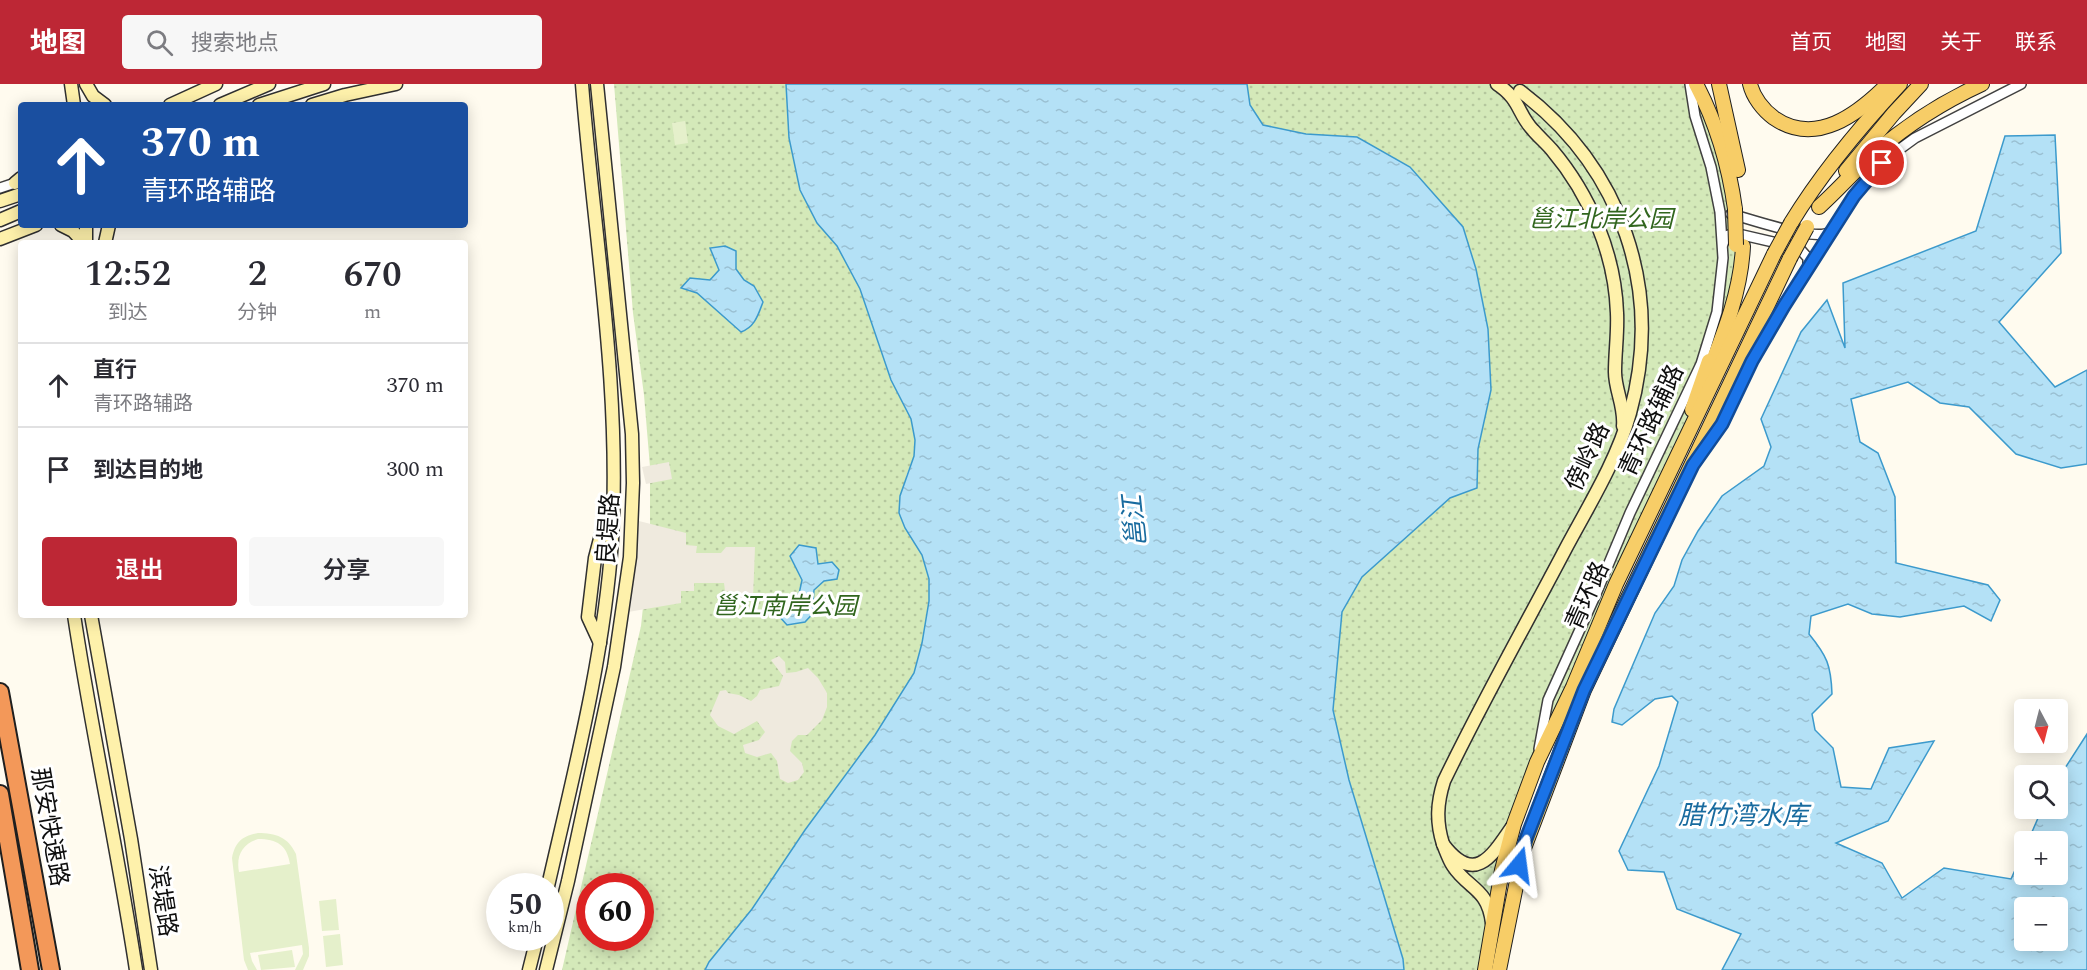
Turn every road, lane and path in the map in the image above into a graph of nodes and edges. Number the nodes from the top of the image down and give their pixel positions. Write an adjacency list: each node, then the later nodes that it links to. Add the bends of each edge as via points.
1 (216, 84): 23 (main road)
2 (269, 84): 24 (main road)
3 (325, 84): 25 (main road); 26 (main road)
4 (396, 84): 27 (main road)
5 (597, 84): 28 (main road, 良堤路)
6 (1497, 84): 46 (main road, via 1514,98 1530,127 1569,173 1604,242 1617,309 1615,375)
7 (1690, 84): 34 (street, 青环路辅路)
8 (1696, 84): 36 (main road, via 1719,136)
9 (1719, 84): 36 (main road, via 1738,169)
10 (1750, 84): 11 (main road, via 1755,98 1771,116 1794,128 1807,129 1840,122)
11 (1888, 84)
12 (1900, 84): 48 (main road, 青环路, bridge, via 1845,145 1791,223)
13 (1921, 84): 35 (main road)
14 (1982, 84): 35 (main road, via 1912,123 1875,152)
15 (2021, 84): 41 (street, via 1904,145 1864,183)
16 (78, 85): 19 (main road); 20 (main road); 21 (main road); 22 (main road)
17 (581, 86): 29 (main road, 良堤路)
18 (1513, 86): 46 (main road, 傍岭路, via 1545,110 1589,161 1606,188 1630,244 1641,309 1641,345 1635,391)
19 (69, 102)
20 (75, 102)
21 (86, 102)
22 (101, 102)
23 (177, 102)
24 (227, 102)
25 (269, 102)
26 (306, 102)
27 (322, 102)
28 (604, 146): 29 (main road); 64 (main road, 良堤路, via 632,434 630,557 614,667)
29 (588, 148): 56 (main road, 良堤路, via 609,342 612,540 600,642)
30 (18, 184): 32 (street)
31 (18, 185): 33 (main road)
32 (0, 188)
33 (0, 201)
34 (1719, 202): 41 (street, via 1731,214 1807,234 1824,235); 44 (street, 青环路辅路)
35 (1819, 207): 47 (main road, 青环路, bridge, via 1790,258)
36 (1739, 210): 44 (main road)
37 (18, 212): 38 (main road)
38 (0, 220)
39 (28, 228): 42 (main road)
40 (67, 228): 43 (main road)
41 (1832, 231): 45 (street)
42 (0, 239)
43 (82, 240)
44 (1734, 245): 45 (street, via 1726,236 1734,233 1799,248 1808,258); 48 (main road, via 1739,281 1728,321 1692,410 1652,493); 52 (street, 青环路辅路, via 1706,351 1548,700)
45 (1808, 268): 47 (street, via 1763,342 1722,424)
46 (1622, 435): 55 (main road, 傍岭路, via 1602,481 1444,781 1437,806)
47 (1693, 465): 66 (main road, 青环路, via 1584,690 1530,829)
48 (1640, 536): 52 (main road, 青环路)
49 (74, 618): 61 (main road, 滨堤路)
50 (92, 618): 62 (main road, 滨堤路)
51 (0, 692): 60 (highway, 那安快速路)
52 (1537, 762): 54 (main road, 青环路)
53 (0, 794): 59 (highway, 那安快速路)
54 (1514, 824): 55 (main road, via 1493,855 1478,864 1456,860); 57 (main road, 青环路)
55 (1443, 844): 57 (main road, 傍岭路, via 1452,865 1488,904)
56 (551, 873)
57 (1493, 927): 65 (main road, 青环路)
58 (534, 951): 63 (main road)
59 (30, 970)
60 (51, 970)
61 (136, 970)
62 (151, 970)
63 (530, 970)
64 (546, 970)
65 (1485, 970)
66 (1498, 970)

